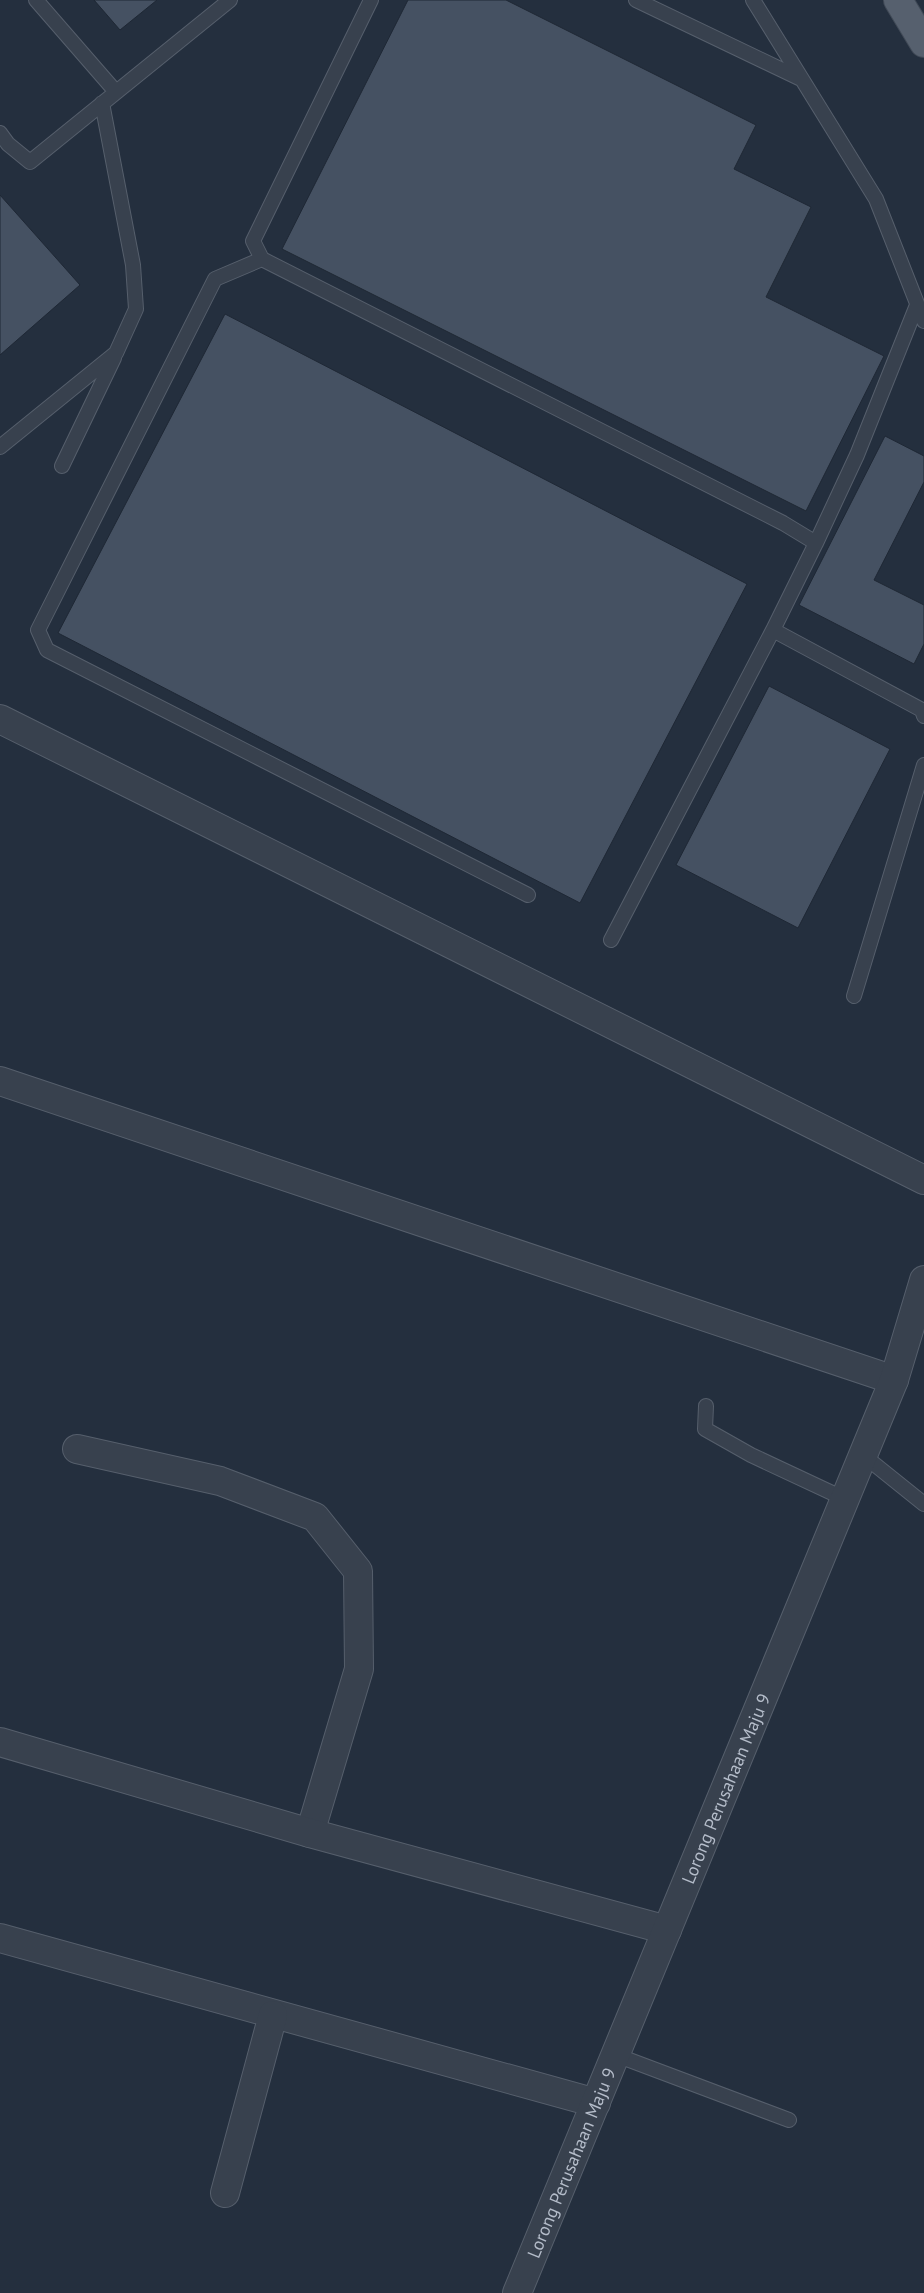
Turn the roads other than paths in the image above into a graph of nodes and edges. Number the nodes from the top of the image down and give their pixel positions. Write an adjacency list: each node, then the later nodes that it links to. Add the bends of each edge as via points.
1 (36, 0): 9 (lane)
2 (230, 0): 9 (lane)
3 (371, 0): 12 (lane, via 253,242)
4 (636, 0): 8 (lane)
5 (753, 0): 8 (lane)
6 (898, 0): 7 (main road)
7 (924, 44)
8 (802, 79): 13 (lane, via 876,199)
9 (116, 92): 10 (lane)
10 (102, 103): 11 (lane, via 30,162); 15 (lane, via 133,265 136,309)
11 (0, 134)
12 (262, 259): 18 (lane, via 783,523); 23 (lane, via 215,280 38,630 47,650)
13 (917, 305): 14 (lane); 18 (lane, via 857,455)
14 (924, 321)
15 (116, 353): 16 (lane); 17 (lane)
16 (0, 447)
17 (62, 466)
18 (816, 543): 19 (lane)
19 (772, 630): 20 (lane, via 922,710); 24 (lane)
20 (924, 716)
21 (0, 719): 27 (street)
22 (924, 766): 25 (lane)
23 (528, 895)
24 (611, 940)
25 (854, 996)
26 (0, 1081): 29 (street)
27 (924, 1180)
28 (924, 1280): 29 (street, Lorong Perusahaan Maju 9)
29 (894, 1380): 32 (street, Lorong Perusahaan Maju 9)
30 (706, 1406): 33 (lane, via 705,1430)
31 (77, 1449): 36 (street, via 220,1481 315,1517 358,1571 360,1669)
32 (864, 1455): 33 (street, Lorong Perusahaan Maju 9); 34 (lane)
33 (845, 1500): 37 (street, Lorong Perusahaan Maju 9)
34 (924, 1504)
35 (0, 1742): 36 (street)
36 (310, 1833): 37 (street)
37 (667, 1930): 40 (street, Lorong Perusahaan Maju 9)
38 (0, 1938): 39 (street)
39 (273, 2015): 41 (street); 43 (street)
40 (616, 2055): 41 (street, Lorong Perusahaan Maju 9); 42 (lane)
41 (596, 2103): 44 (street, Lorong Perusahaan Maju 9)
42 (789, 2120)
43 (225, 2193)
44 (517, 2293)

